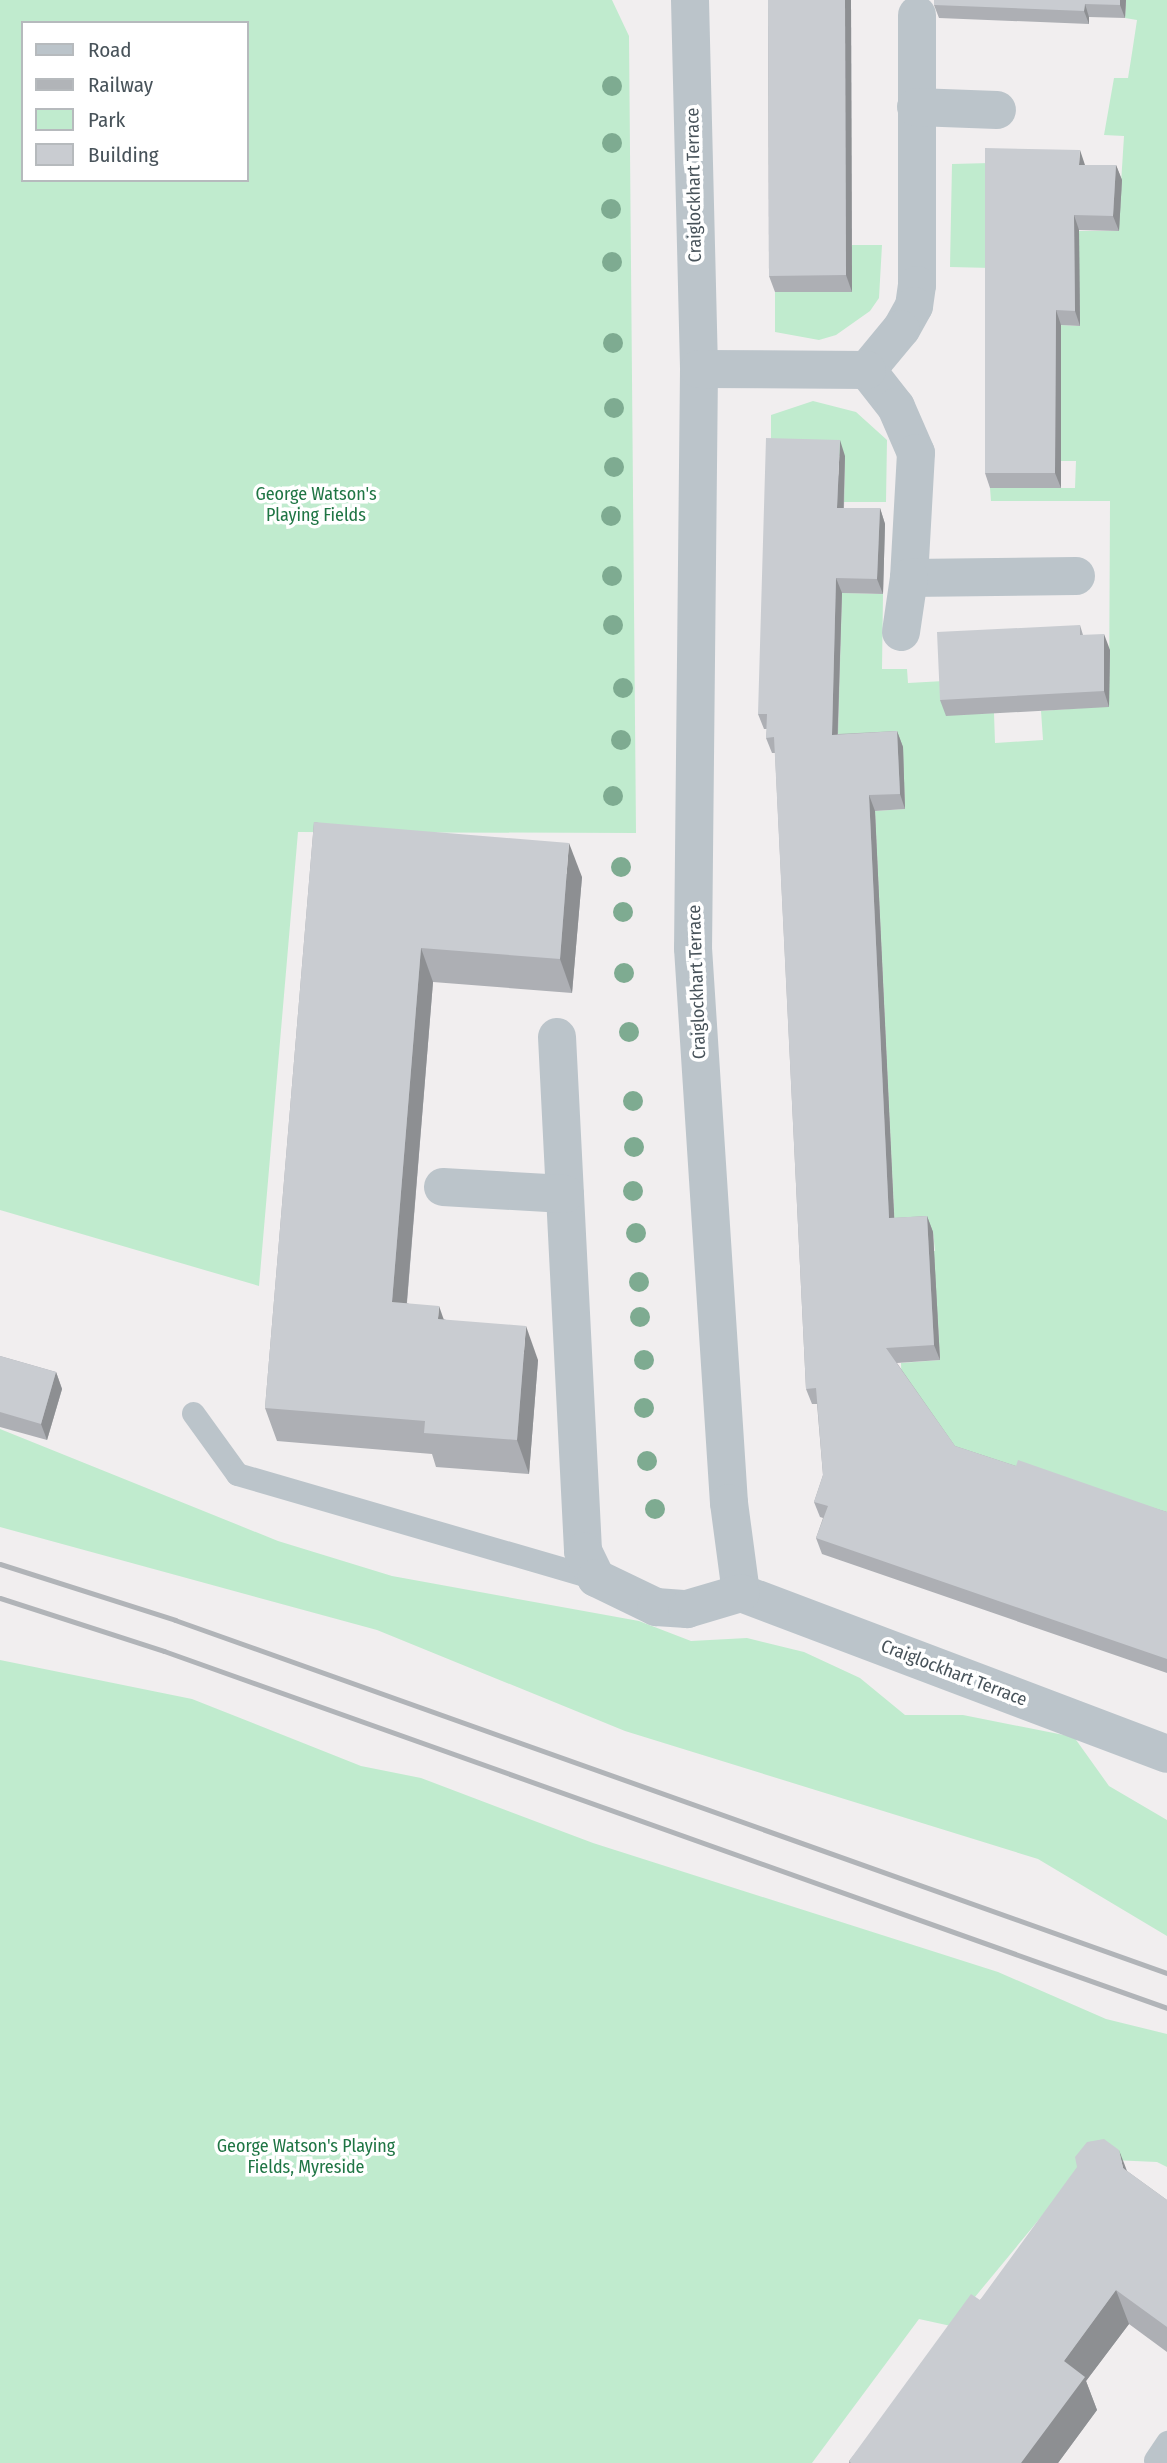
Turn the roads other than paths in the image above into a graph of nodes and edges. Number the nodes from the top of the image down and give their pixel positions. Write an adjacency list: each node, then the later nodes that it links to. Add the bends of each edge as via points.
1 (690, 0): 5 (street, Craiglockhart Terrace)
2 (916, 15): 3 (street)
3 (916, 107): 4 (street); 6 (street, via 914,306 886,352)
4 (997, 110)
5 (699, 369): 6 (street); 15 (street, Craiglockhart Terrace, via 693,948 729,1503)
6 (867, 370): 8 (street, via 896,407 916,453)
7 (1076, 576): 8 (street)
8 (909, 578): 9 (street)
9 (901, 632)
10 (557, 1037): 12 (street)
11 (443, 1187): 12 (street)
12 (565, 1194): 14 (street, via 578,1511 583,1551)
13 (193, 1413): 14 (lane, via 237,1474)
14 (596, 1578): 15 (street, via 672,1609 709,1605)
15 (741, 1593): 16 (street, Craiglockhart Terrace)
16 (1167, 1754)

